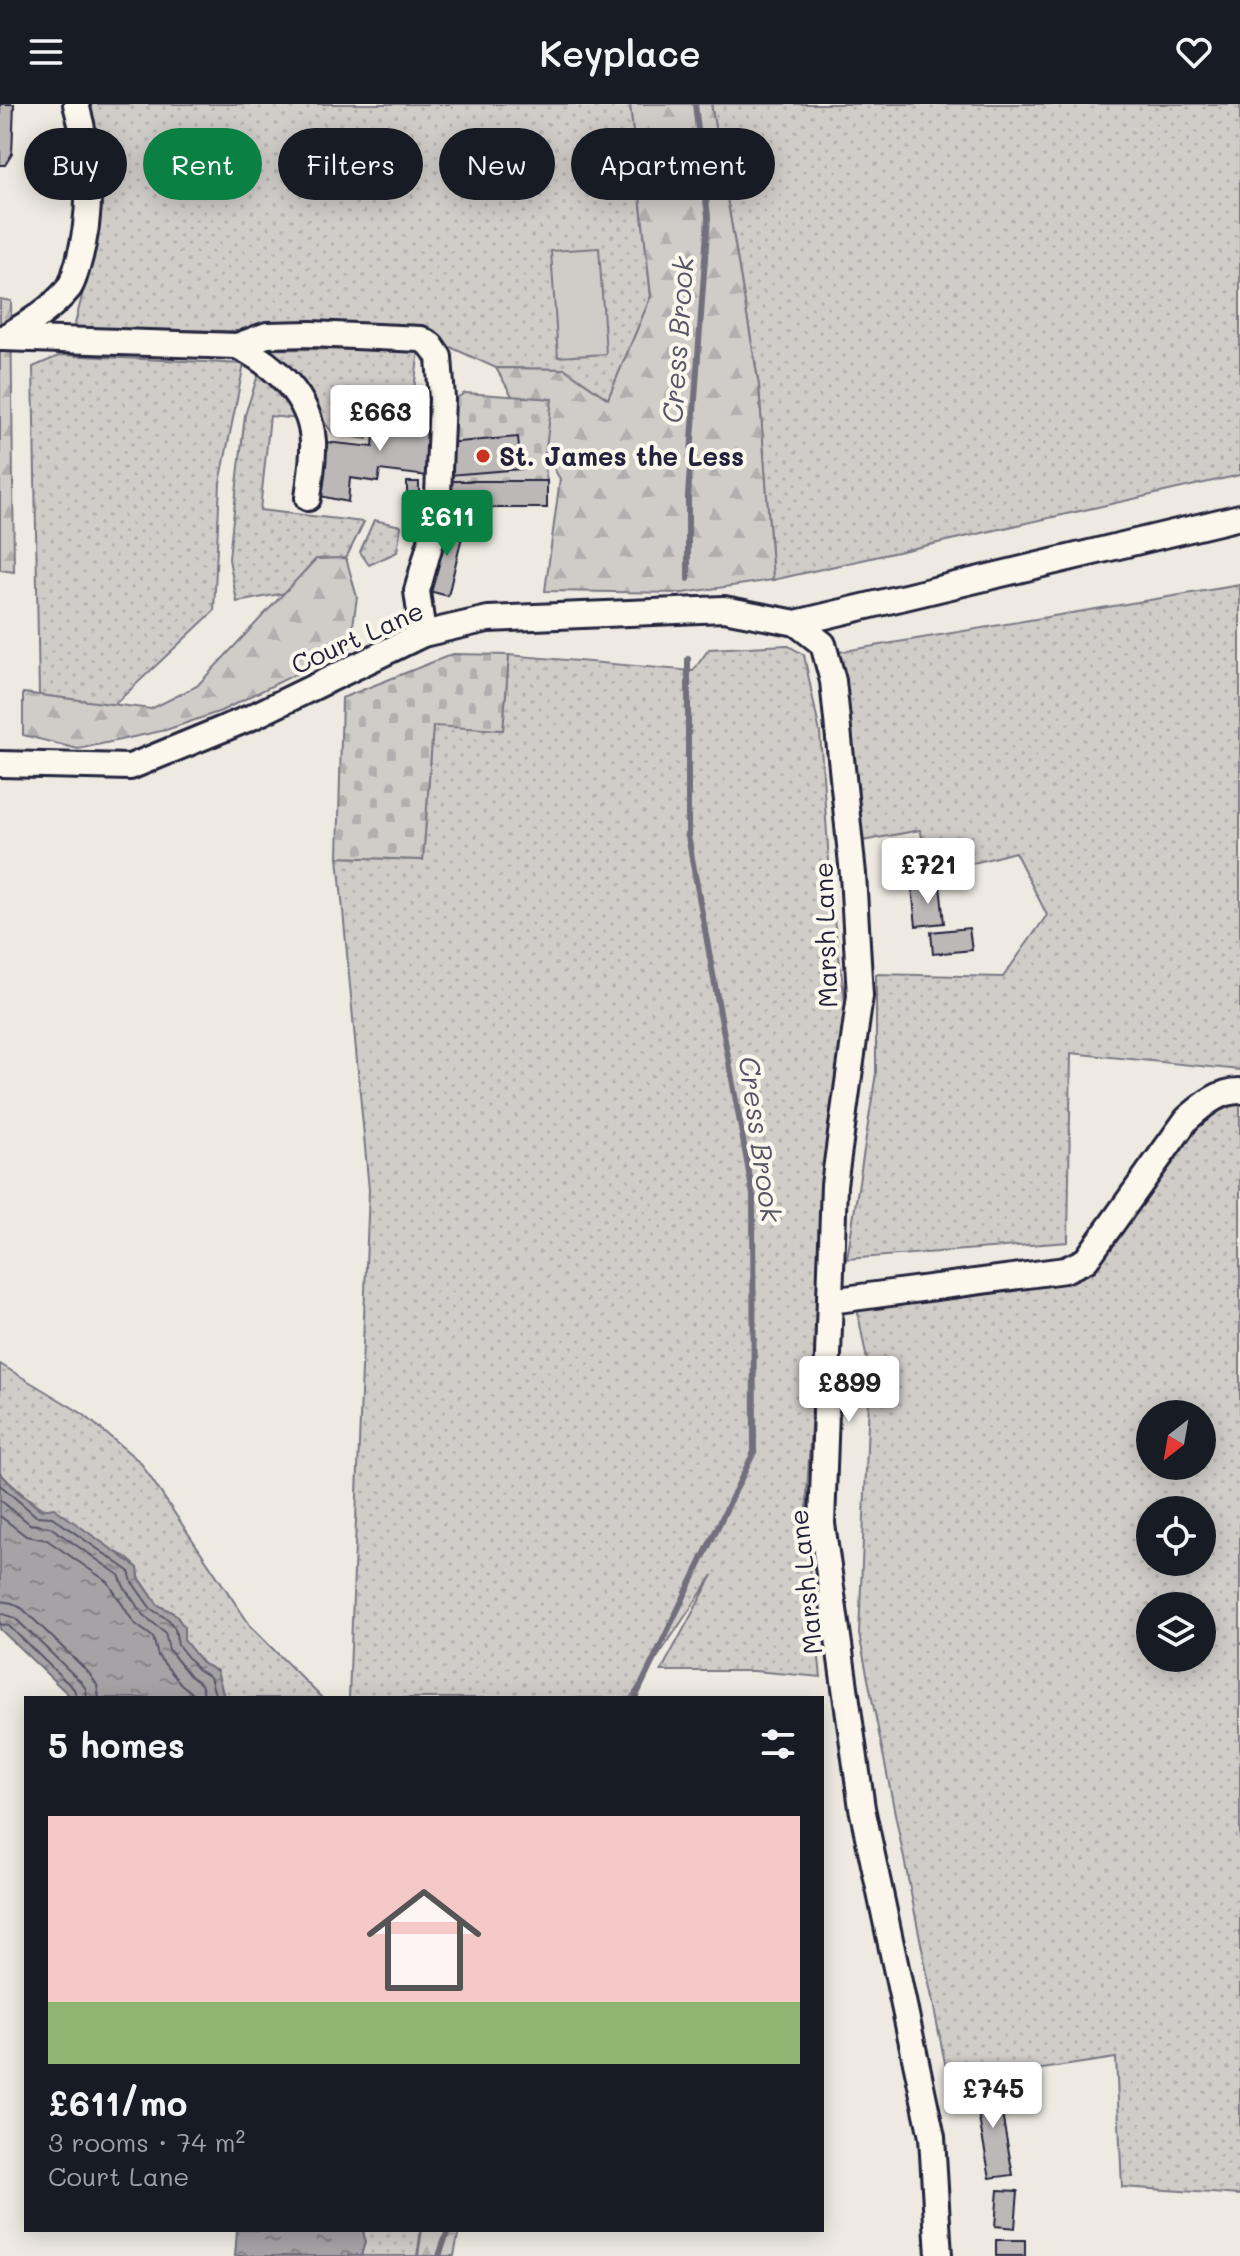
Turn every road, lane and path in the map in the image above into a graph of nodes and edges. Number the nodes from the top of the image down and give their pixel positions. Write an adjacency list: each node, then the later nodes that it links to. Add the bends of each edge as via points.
1 (76, 104): 2 (street, via 89,184 86,236 71,285 39,318)
2 (1, 338): 3 (street)
3 (237, 346): 4 (street, via 279,373 308,418 313,442); 7 (street, via 267,335 421,339 439,357 437,519 417,591)
4 (308, 498)
5 (1240, 517): 6 (street)
6 (796, 623): 7 (street, Court Lane, via 724,609 488,619); 10 (street, Marsh Lane, via 823,644 833,681 860,996 834,1185)
7 (423, 634): 8 (street, Court Lane, via 252,717 130,767)
8 (0, 764)
9 (1240, 1091): 10 (street, via 1207,1101 1187,1119 1086,1260 1065,1270)
10 (830, 1301): 11 (street, Marsh Lane, via 822,1524 862,1808 932,2137)
11 (939, 2256)

